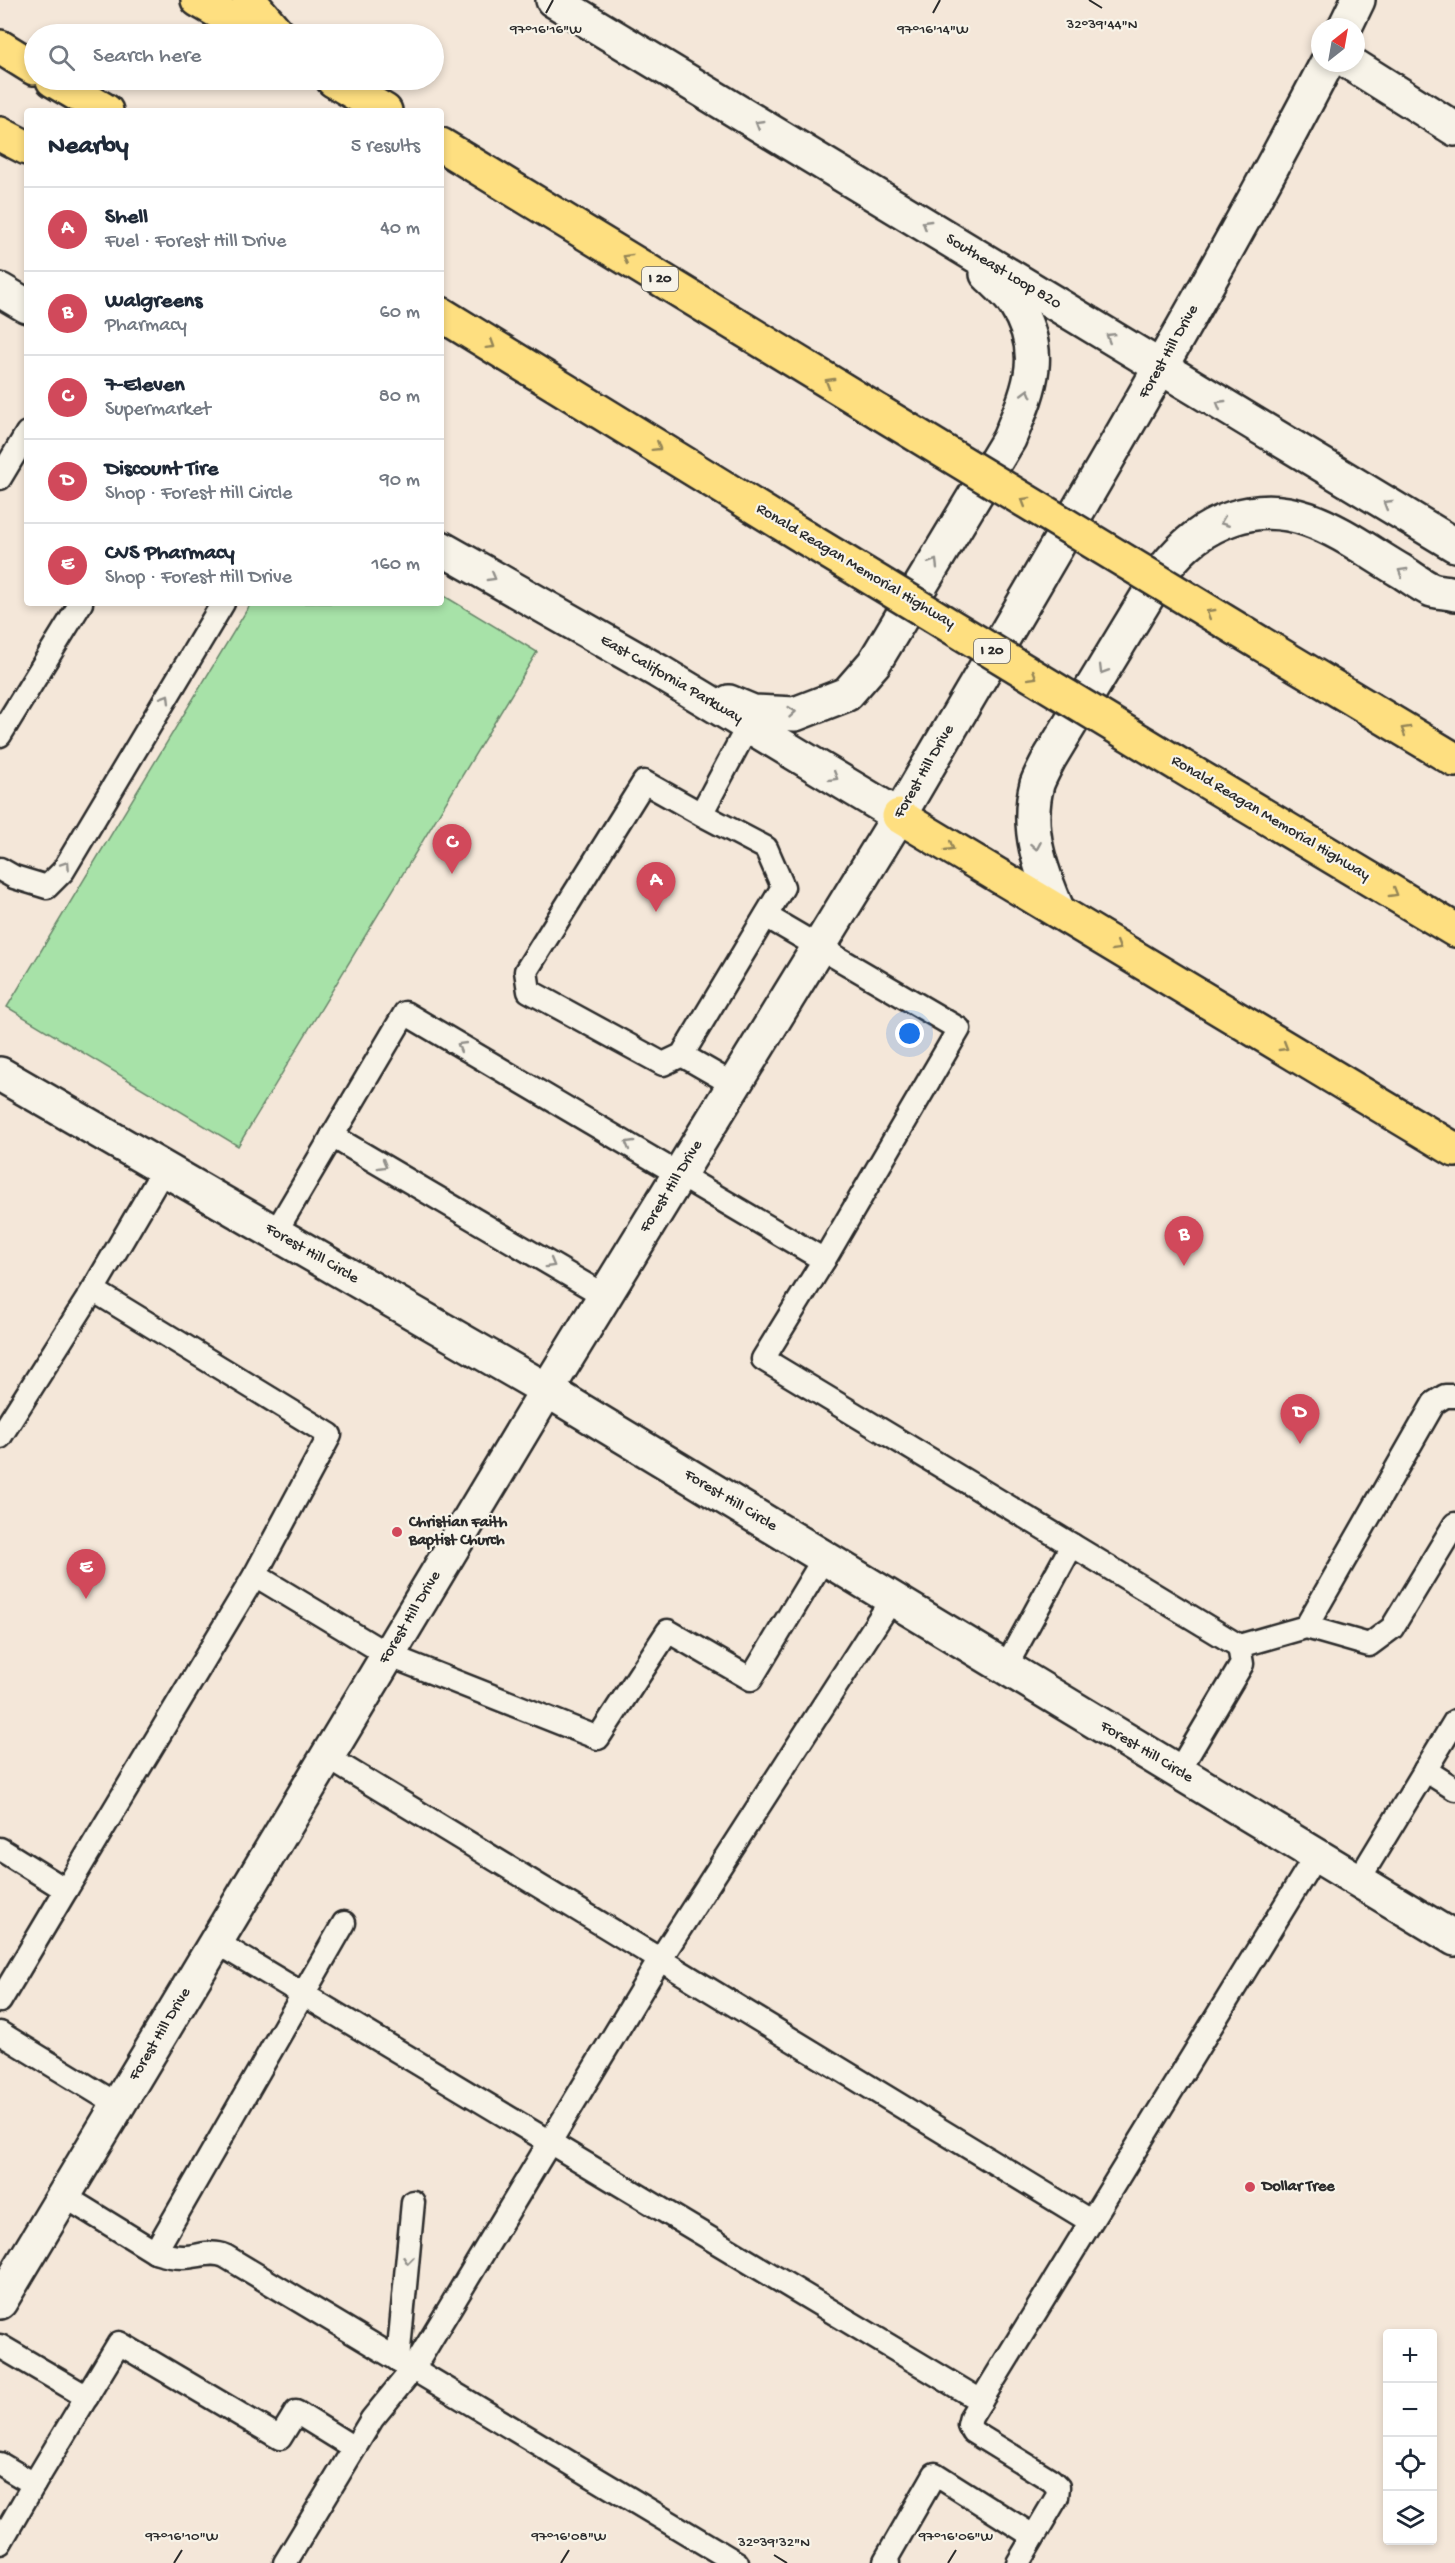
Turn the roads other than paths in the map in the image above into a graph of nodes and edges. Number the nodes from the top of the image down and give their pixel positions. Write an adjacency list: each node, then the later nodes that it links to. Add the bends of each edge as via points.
1 (198, 0): 6 (highway)
2 (249, 0): 7 (highway)
3 (1358, 0): 5 (main road)
4 (564, 3): 20 (main road, Southeast Loop 820, one-way to 4)
5 (1349, 18)
6 (240, 24)
7 (269, 24)
8 (0, 47): 9 (highway)
9 (24, 62)
10 (1322, 72): 24 (main road, Forest Hill Drive)
11 (1364, 72): 16 (main road)
12 (70, 90): 14 (highway)
13 (350, 90): 15 (highway)
14 (101, 108)
15 (380, 108)
16 (1455, 129)
17 (0, 134): 18 (highway)
18 (24, 146)
19 (444, 147): 35 (highway, I 20, one-way to 19, bridge)
20 (955, 241): 24 (main road, Southeast Loop 820, one-way to 20); 32 (main road, one-way to 20, via 753,712 795,714 847,694 874,663 1009,439 1033,370 1032,336 1015,303)
21 (0, 290): 22 (main road)
22 (24, 304)
23 (444, 316): 41 (highway, Ronald Reagan Memorial Highway / I 20, one-way to 41, bridge)
24 (1160, 368): 27 (main road, Southeast Loop 820, one-way to 24); 37 (main road, Forest Hill Drive)
25 (24, 438): 26 (lane)
26 (0, 478)
27 (1455, 545)
28 (444, 550): 32 (main road, East California Parkway, one-way to 32)
29 (1455, 594): 39 (main road, one-way to 39, via 1431,589 1322,524 1298,514 1246,513 1198,533 1164,569 1037,784 1034,839 1040,868)
30 (79, 606): 34 (lane)
31 (221, 606): 38 (lane, one-way to 31, via 47,887 63,871)
32 (658, 671): 33 (main road, East California Parkway)
33 (748, 726): 36 (lane); 37 (main road, East California Parkway, one-way to 37)
34 (0, 735)
35 (1455, 760)
36 (701, 813): 40 (lane, via 766,848 783,887); 43 (lane, via 644,782 526,971 529,991 663,1064)
37 (899, 816): 39 (highway, one-way to 39); 42 (main road, Forest Hill Drive)
38 (0, 869)
39 (1058, 911): 47 (highway, one-way to 47)
40 (766, 916): 42 (lane); 43 (lane)
41 (1455, 930)
42 (819, 948): 45 (main road, Forest Hill Drive); 51 (lane, via 959,1029)
43 (682, 1056): 45 (lane)
44 (0, 1074): 48 (main road, Forest Hill Circle)
45 (734, 1085): 49 (main road, Forest Hill Drive)
46 (332, 1136): 49 (lane, one-way to 46, via 405,1013); 50 (lane); 53 (lane, one-way to 53)
47 (1455, 1150)
48 (164, 1169): 50 (main road, Forest Hill Circle); 52 (lane)
49 (680, 1174): 51 (lane); 53 (main road, Forest Hill Drive)
50 (275, 1233): 54 (main road, Forest Hill Circle)
51 (824, 1260): 58 (lane, via 763,1359)
52 (93, 1290): 56 (lane); 60 (lane, via 330,1435)
53 (605, 1296): 54 (main road, Forest Hill Drive)
54 (547, 1390): 59 (main road, Forest Hill Circle); 64 (main road, Forest Hill Drive)
55 (1455, 1396): 62 (lane, via 1445,1396 1434,1403)
56 (0, 1437)
57 (1455, 1524): 62 (lane, via 1392,1628 1369,1645)
58 (1072, 1545): 63 (lane); 65 (lane)
59 (824, 1558): 61 (main road, Forest Hill Circle); 64 (lane, via 751,1679 668,1631 598,1738)
60 (255, 1575): 64 (lane); 74 (lane)
61 (892, 1599): 65 (main road, Forest Hill Circle); 78 (lane)
62 (1306, 1627): 63 (lane)
63 (1239, 1646): 69 (lane, via 1242,1664)
64 (388, 1655): 67 (main road, Forest Hill Drive)
65 (1005, 1668): 69 (main road, Forest Hill Circle)
66 (1455, 1721): 68 (lane)
67 (327, 1757): 77 (main road, Forest Hill Drive); 78 (lane)
68 (1425, 1770): 70 (lane); 73 (lane)
69 (1179, 1772): 72 (main road, Forest Hill Circle)
70 (1455, 1789)
71 (0, 1849): 74 (lane)
72 (1316, 1855): 73 (main road, Forest Hill Circle); 86 (lane)
73 (1358, 1881): 76 (main road, Forest Hill Circle)
74 (66, 1890): 80 (lane)
75 (344, 1923): 79 (lane)
76 (1455, 1939)
77 (216, 1942): 79 (lane); 82 (main road, Forest Hill Drive)
78 (659, 1961): 83 (lane); 86 (lane)
79 (304, 1995): 83 (lane); 87 (lane)
80 (0, 2001)
81 (0, 2033): 82 (lane)
82 (118, 2105): 84 (main road, Forest Hill Drive)
83 (549, 2144): 90 (lane); 92 (lane)
84 (64, 2196): 87 (lane); 88 (main road, Forest Hill Drive)
85 (413, 2202): 90 (lane, one-way to 90)
86 (1090, 2221): 92 (lane)
87 (155, 2252): 90 (lane, via 185,2257 218,2253)
88 (0, 2302)
89 (0, 2346): 91 (lane)
90 (405, 2365): 93 (lane); 99 (lane)
91 (87, 2397): 93 (lane, via 119,2343 280,2438 296,2412); 95 (lane)
92 (981, 2401): 96 (lane, via 971,2417 969,2425 973,2432 1058,2487 1057,2497)
93 (354, 2448): 98 (lane)
94 (0, 2464): 95 (lane)
95 (34, 2484): 97 (lane)
96 (1033, 2536): 100 (lane, via 934,2474 885,2561); 101 (lane)
97 (0, 2543)
98 (285, 2563)
99 (737, 2563)
100 (888, 2563)
101 (1018, 2563)

